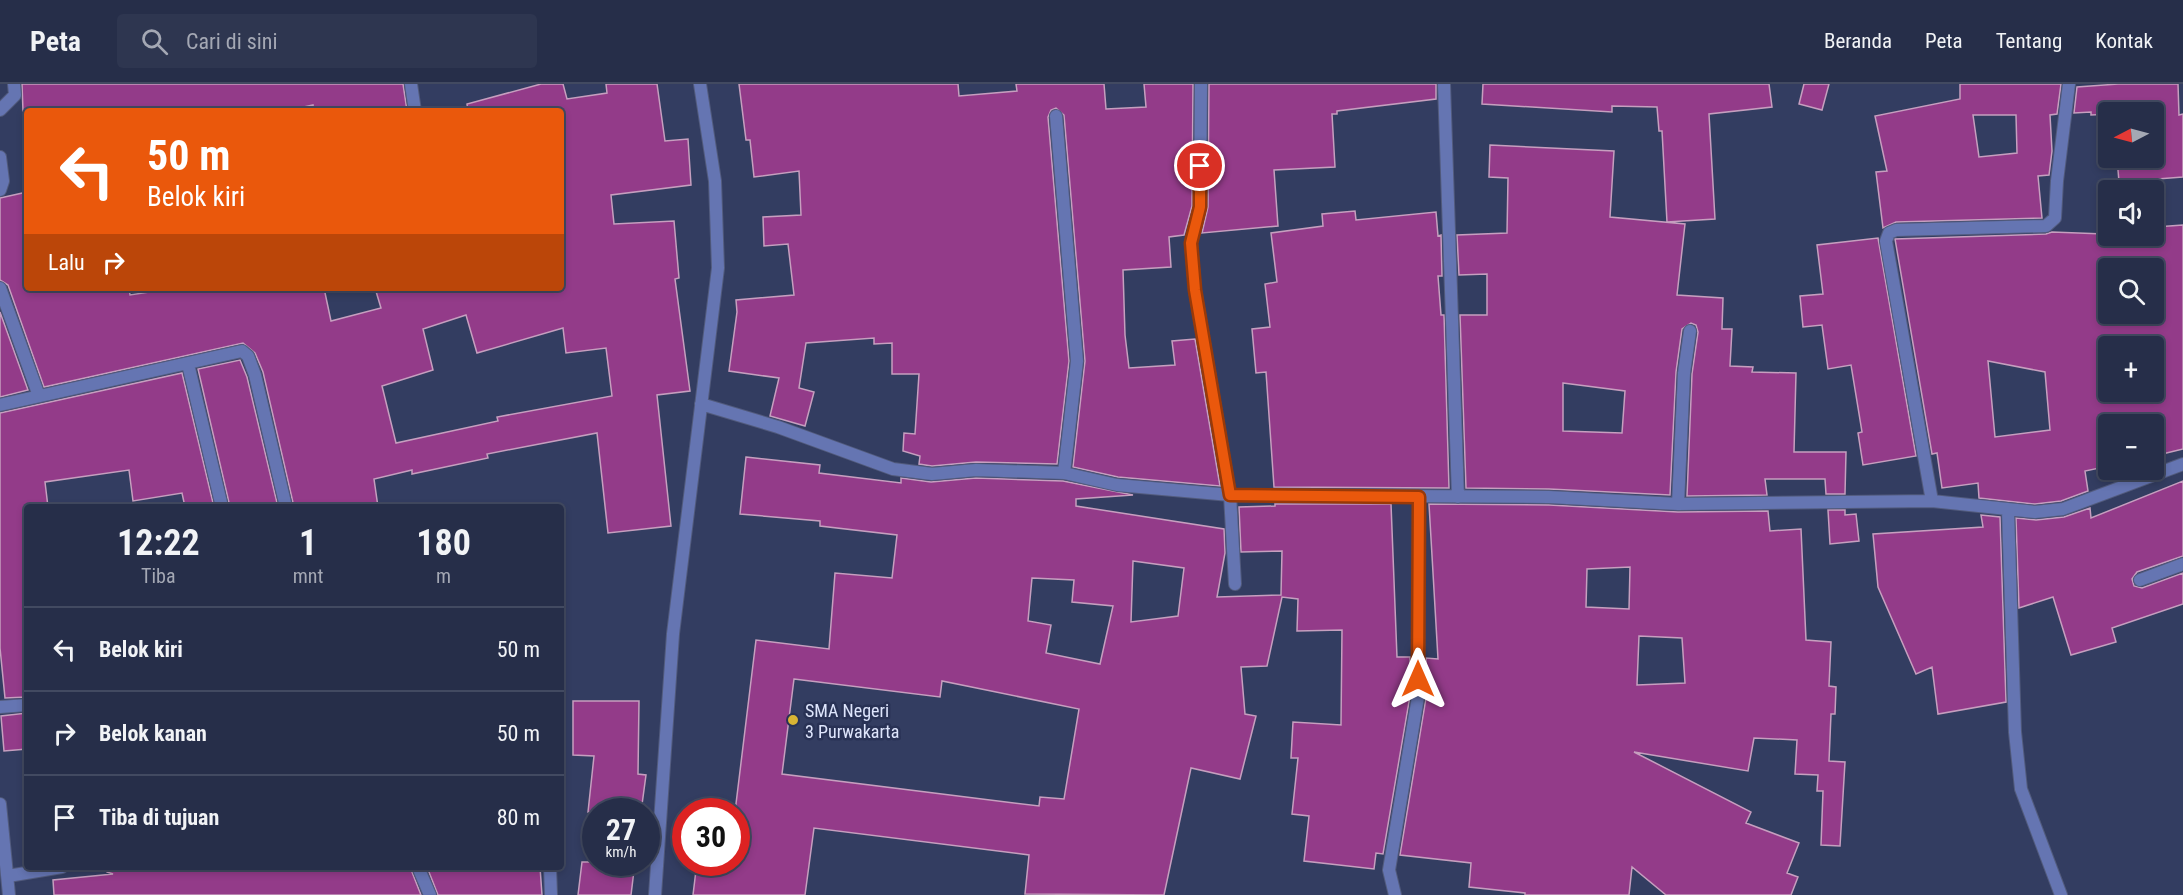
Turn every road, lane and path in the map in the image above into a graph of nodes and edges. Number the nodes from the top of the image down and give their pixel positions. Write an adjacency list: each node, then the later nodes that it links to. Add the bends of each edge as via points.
1 (14, 84): 8 (street, via 15,95)
2 (411, 84): 7 (street)
3 (700, 84): 16 (street, via 715,181 718,268)
4 (1201, 84): 20 (street, via 1200,207 1191,243 1195,290)
5 (1444, 84): 22 (street)
6 (2069, 84): 23 (street, via 2055,218 2046,226 1896,230 1889,233 1886,241)
7 (415, 108)
8 (0, 110)
9 (1056, 116): 19 (street, via 1077,361)
10 (0, 157): 11 (street)
11 (0, 189)
12 (0, 288): 15 (street)
13 (1690, 331): 26 (street, via 1684,373)
14 (188, 364): 15 (street); 24 (street); 25 (street, via 235,350 248,356)
15 (39, 396): 17 (street)
16 (701, 404): 19 (street, via 893,469 932,474 976,470); 41 (street, via 673,634)
17 (0, 405)
18 (2183, 464): 27 (street, via 2063,509)
19 (1064, 473): 20 (street, via 1117,485)
20 (1230, 495): 21 (street); 30 (street)
21 (1419, 497): 22 (street); 42 (street, via 1418,697 1389,870)
22 (1458, 497): 26 (street)
23 (1932, 501): 26 (street); 27 (street)
24 (221, 504)
25 (285, 504)
26 (1678, 504)
27 (2008, 511): 43 (street, via 2015,732 2021,789)
28 (2183, 564): 29 (street)
29 (2140, 580)
30 (1235, 584)
31 (24, 705): 32 (street)
32 (0, 707)
33 (0, 804): 37 (street)
34 (44, 870): 37 (street)
35 (419, 870): 39 (street)
36 (550, 870): 40 (street)
37 (8, 876): 38 (street)
38 (9, 895)
39 (430, 895)
40 (551, 895)
41 (655, 895)
42 (1395, 895)
43 (2061, 895)

